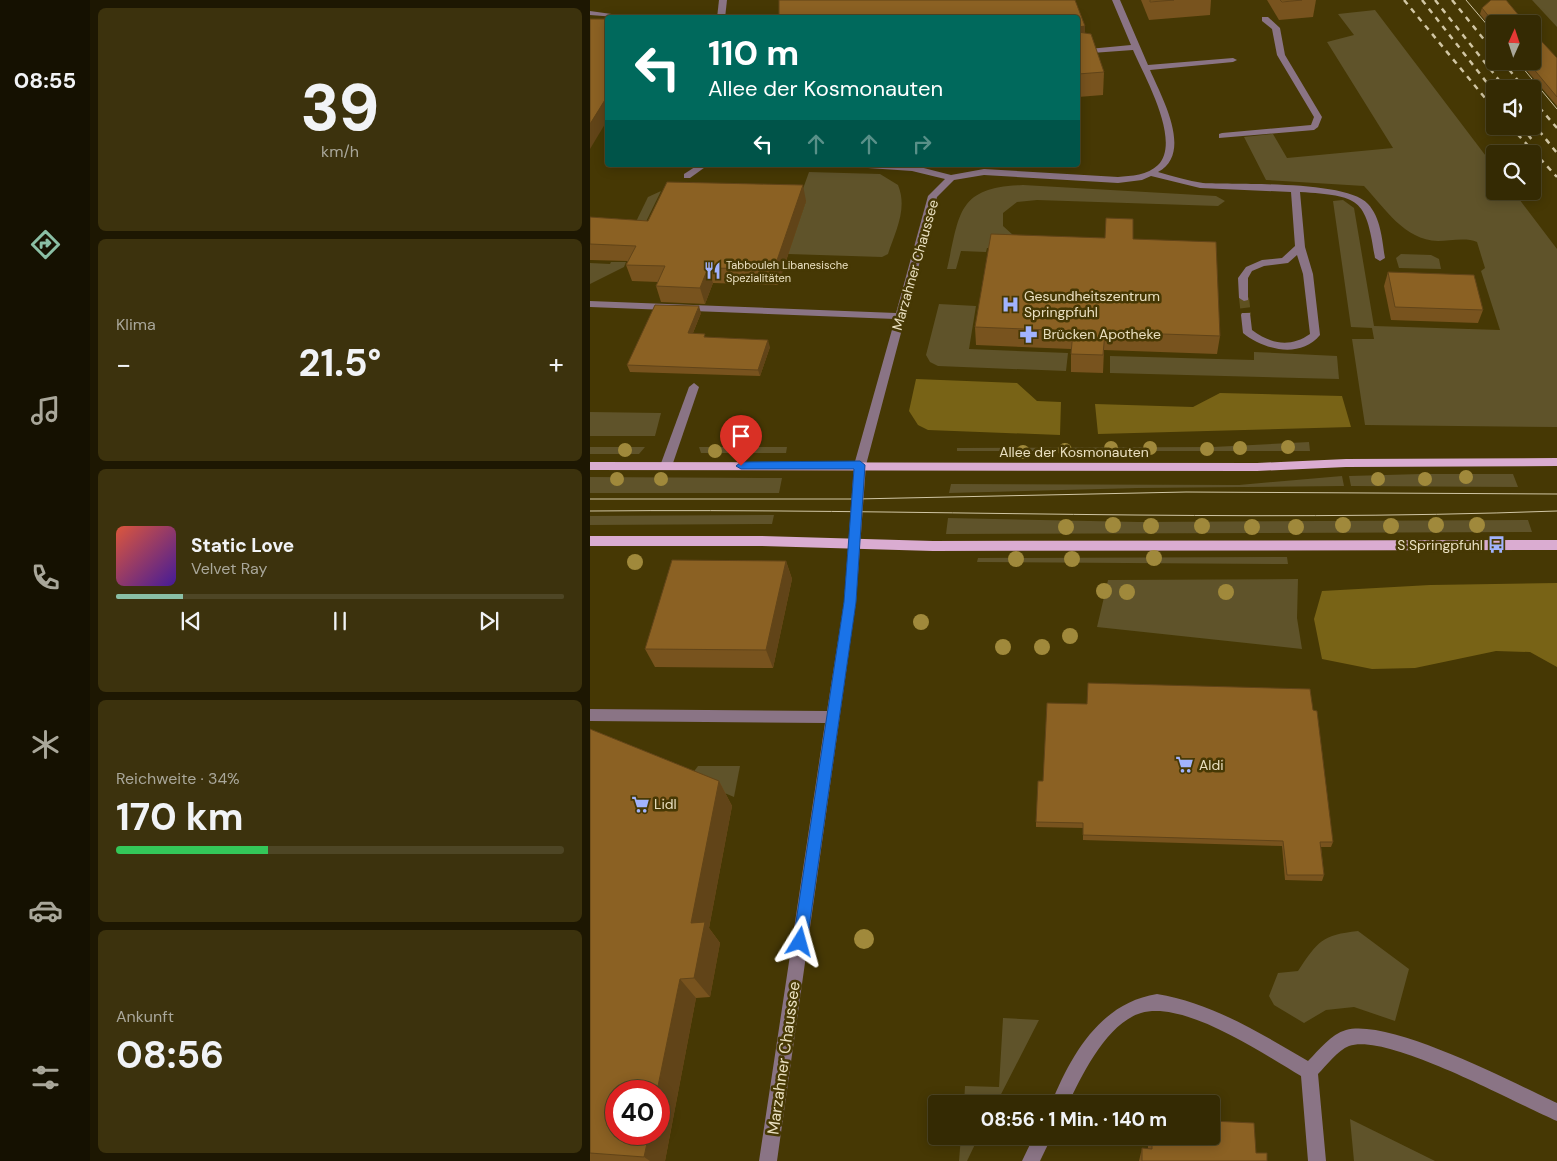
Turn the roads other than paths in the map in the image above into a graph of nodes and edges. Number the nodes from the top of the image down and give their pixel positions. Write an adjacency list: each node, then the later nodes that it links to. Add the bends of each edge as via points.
1 (723, 0): 5 (street)
2 (1116, 0): 7 (street)
3 (590, 13): 4 (street)
4 (605, 15)
5 (721, 15)
6 (1265, 19): 11 (street, via 1276,28 1281,55 1318,122 1314,127 1302,130)
7 (1136, 47): 8 (street); 10 (street)
8 (1080, 52)
9 (1233, 60): 10 (street)
10 (1145, 68): 14 (street, via 1171,134 1167,159)
11 (1222, 136)
12 (701, 167): 15 (street)
13 (897, 167): 16 (street)
14 (1152, 173): 16 (street, via 1118,180 984,172); 17 (street, via 1200,185)
15 (687, 176)
16 (951, 178): 23 (street, Marzahner Chaussee, via 933,196)
17 (1295, 190): 18 (street); 19 (street, via 1346,196 1361,202 1370,212)
18 (1300, 247): 20 (street, via 1284,261 1262,263 1249,269 1243,278); 22 (street, via 1308,274 1315,334 1306,343 1274,347 1257,340 1247,331)
19 (1380, 258)
20 (1244, 298)
21 (590, 304): 23 (street)
22 (1246, 315)
23 (901, 316): 26 (street, Marzahner Chaussee)
24 (694, 387): 28 (street)
25 (1557, 462): 26 (main road, Allee der Kosmonauten, via 1346,463 1256,467)
26 (860, 465): 28 (main road, Allee der Kosmonauten); 30 (street, Marzahner Chaussee)
27 (590, 466): 28 (main road, Allee der Kosmonauten)
28 (666, 466)
29 (590, 541): 30 (main road)
30 (854, 543): 31 (main road, via 933,546); 33 (street, Marzahner Chaussee, via 850,602)
31 (1557, 545)
32 (590, 715): 33 (street)
33 (833, 718): 38 (street, Marzahner Chaussee)
34 (1309, 1070): 35 (street, via 1226,1025 1184,1006 1162,1002 1139,1005 1117,1018 1079,1063); 36 (street, via 1346,1038 1370,1037 1409,1046); 40 (street)
35 (1063, 1095)
36 (1557, 1112)
37 (1039, 1145): 39 (street)
38 (768, 1161)
39 (1032, 1161)
40 (1317, 1161)

